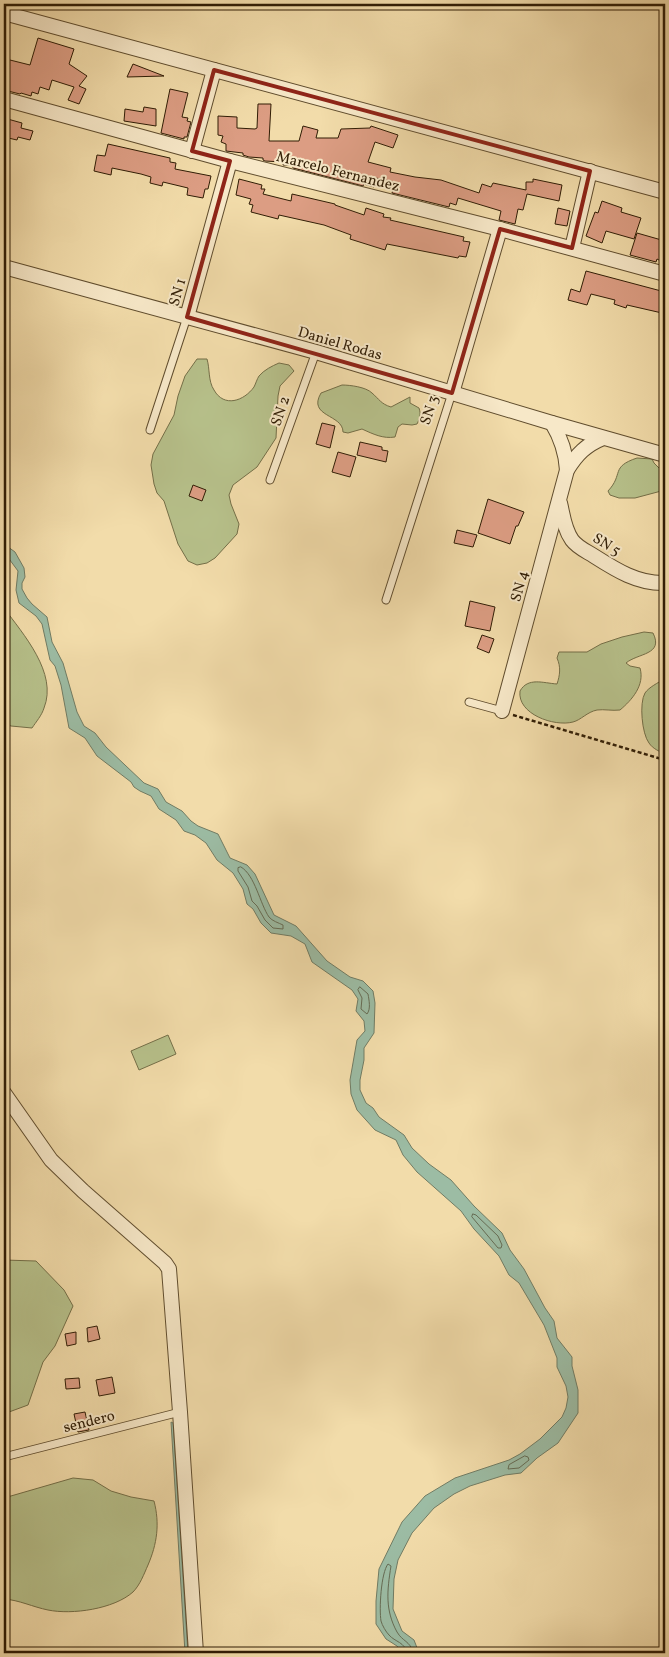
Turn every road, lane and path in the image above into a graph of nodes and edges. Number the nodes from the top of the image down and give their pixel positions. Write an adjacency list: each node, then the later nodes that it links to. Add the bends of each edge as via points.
1 (4, 13): 2 (street)
2 (214, 70): 4 (street); 6 (street)
3 (4, 99): 4 (street, Marcelo Fernandez)
4 (192, 151): 5 (street, Marcelo Fernandez)
5 (230, 161): 8 (street, Marcelo Fernandez); 12 (street, SN 1)
6 (590, 171): 7 (street); 9 (street)
7 (665, 192)
8 (500, 228): 9 (street, Marcelo Fernandez); 14 (street, SN 3)
9 (572, 248): 11 (street, Marcelo Fernandez)
10 (4, 267): 12 (street, Daniel Rodas)
11 (665, 274)
12 (186, 317): 13 (street, Daniel Rodas); 16 (lane, SN 1)
13 (316, 352): 14 (street, Daniel Rodas); 20 (lane, SN 2)
14 (452, 393): 15 (street, Daniel Rodas); 23 (lane, SN 3)
15 (552, 423): 17 (street, Daniel Rodas); 19 (street, SN 4, via 559,434)
16 (150, 430)
17 (603, 438): 18 (street, Daniel Rodas); 19 (street, SN 4, via 583,449)
18 (665, 455)
19 (568, 470): 21 (street, SN 4)
20 (270, 480)
21 (559, 501): 22 (street, SN 5, via 567,532 582,549 627,576); 25 (street, SN 4)
22 (665, 583)
23 (386, 600)
24 (469, 702): 25 (lane)
25 (502, 711): 26 (path)
26 (665, 760)
27 (4, 1093): 28 (street, via 52,1160 168,1269)
28 (180, 1412): 29 (lane, sendero); 30 (street)
29 (4, 1457)
30 (196, 1653)

